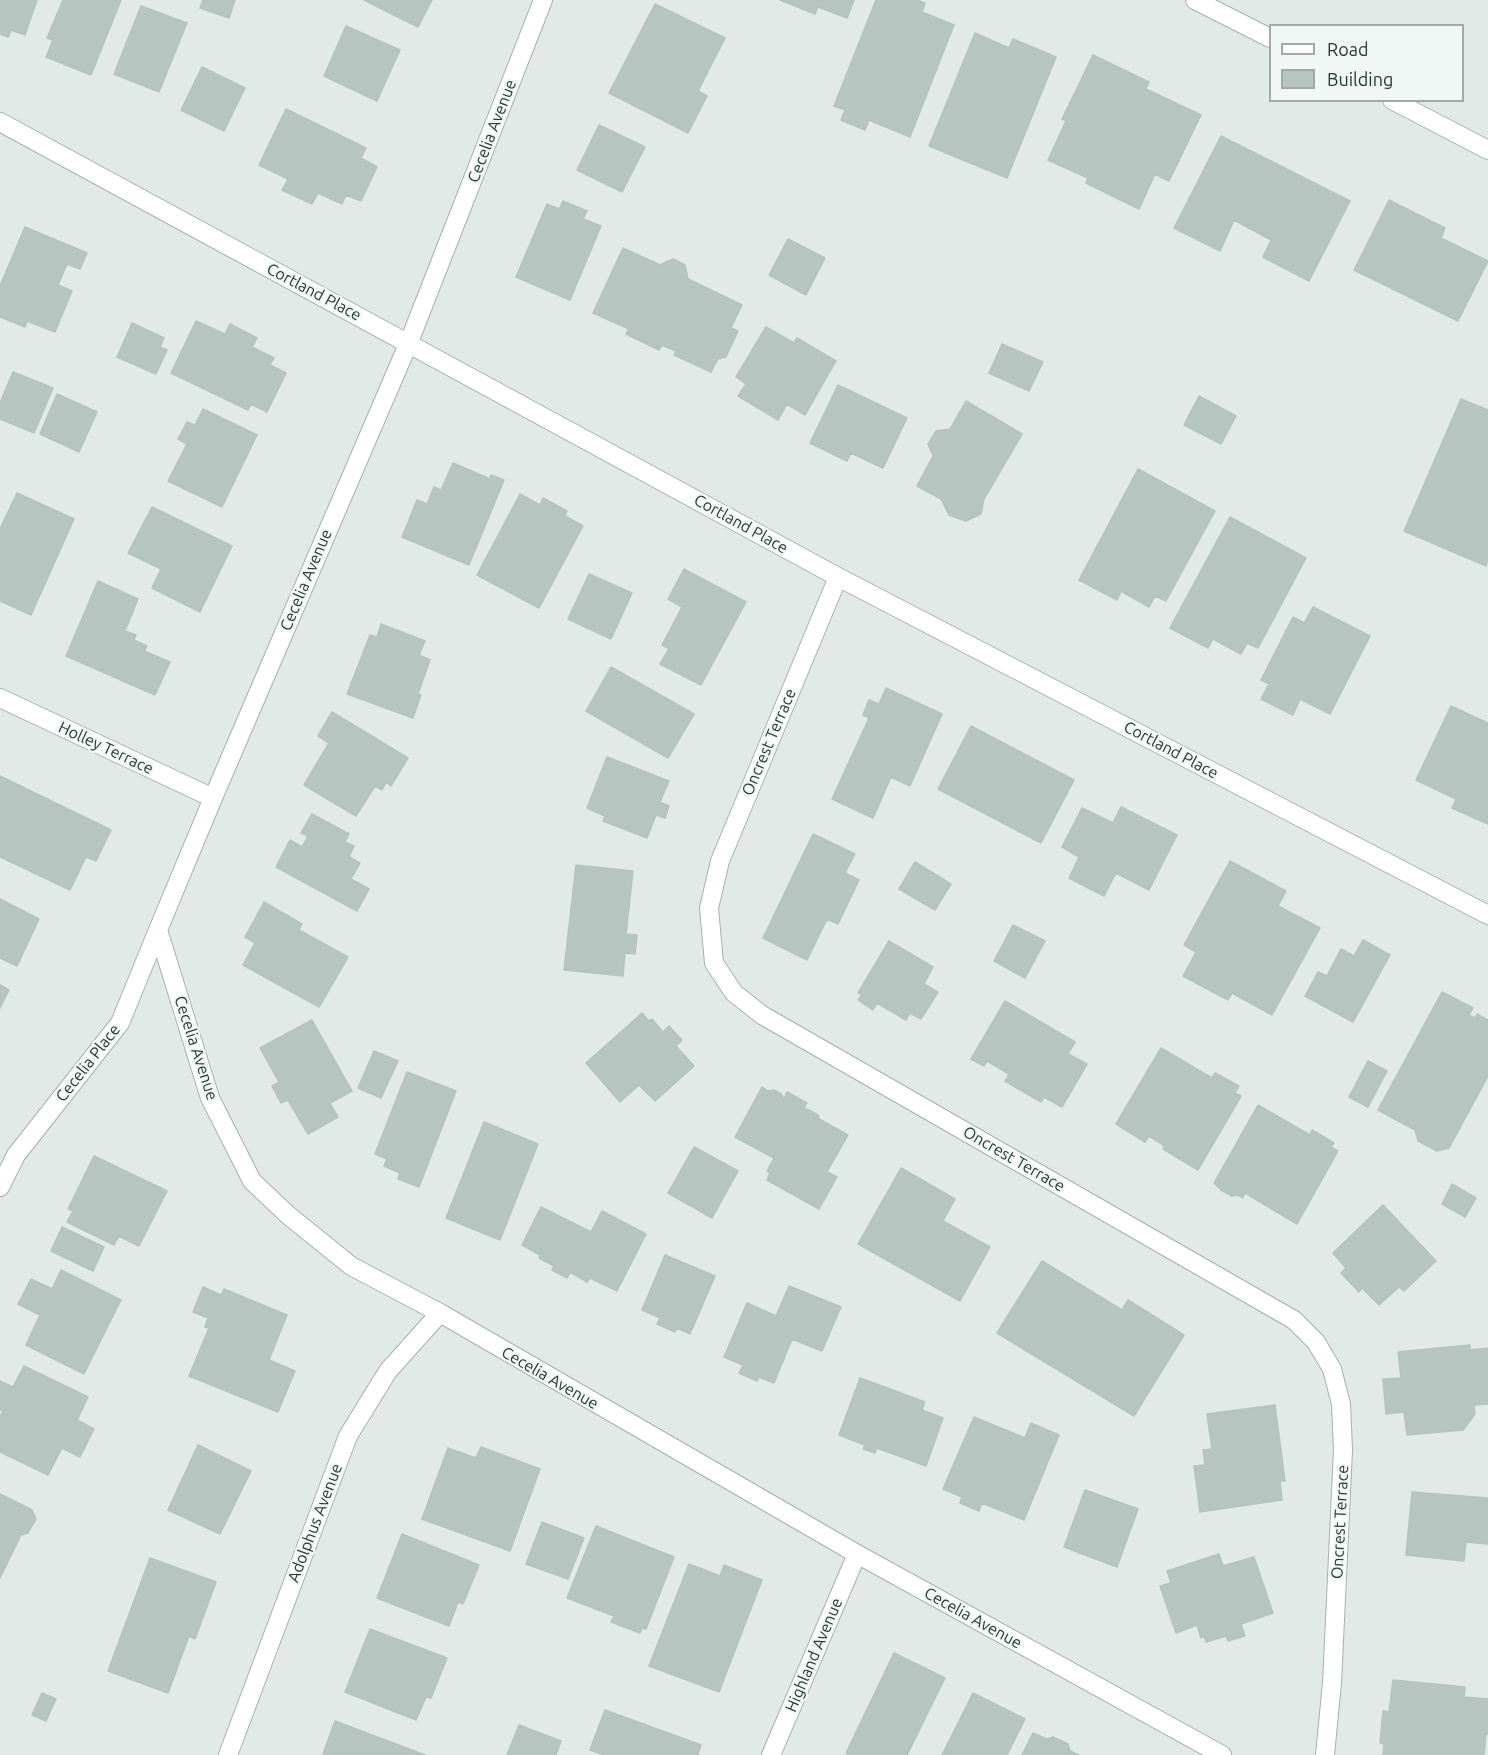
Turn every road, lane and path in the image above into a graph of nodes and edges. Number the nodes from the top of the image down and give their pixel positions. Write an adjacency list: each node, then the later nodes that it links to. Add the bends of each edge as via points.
1 (543, 0): 8 (street, Cecelia Avenue)
2 (1195, 0): 3 (street)
3 (1222, 6): 4 (street)
4 (1269, 37)
5 (1396, 102): 7 (street)
6 (0, 122): 8 (street, Cortland Place)
7 (1488, 150)
8 (409, 342): 9 (street, Cortland Place); 11 (street, Cecelia Avenue)
9 (838, 577): 12 (street, Cortland Place); 20 (street, Oncrest Terrace, via 720,861 708,908 714,963 734,993 762,1014 1294,1320 1316,1342 1332,1369 1341,1404 1343,1450)
10 (0, 698): 11 (street, Holley Terrace)
11 (213, 798): 13 (street, Cecelia Avenue)
12 (1488, 915)
13 (158, 930): 14 (street, Cecelia Place, via 120,1023 16,1155); 15 (street, Cecelia Avenue, via 210,1098 252,1181 351,1266)
14 (0, 1187)
15 (440, 1313): 16 (street, Cecelia Avenue); 17 (street, Adolphus Avenue, via 388,1371 348,1436)
16 (857, 1554): 18 (street, Highland Avenue); 19 (street, Cecelia Avenue)
17 (228, 1755)
18 (771, 1755)
19 (1222, 1755)
20 (1325, 1755)

